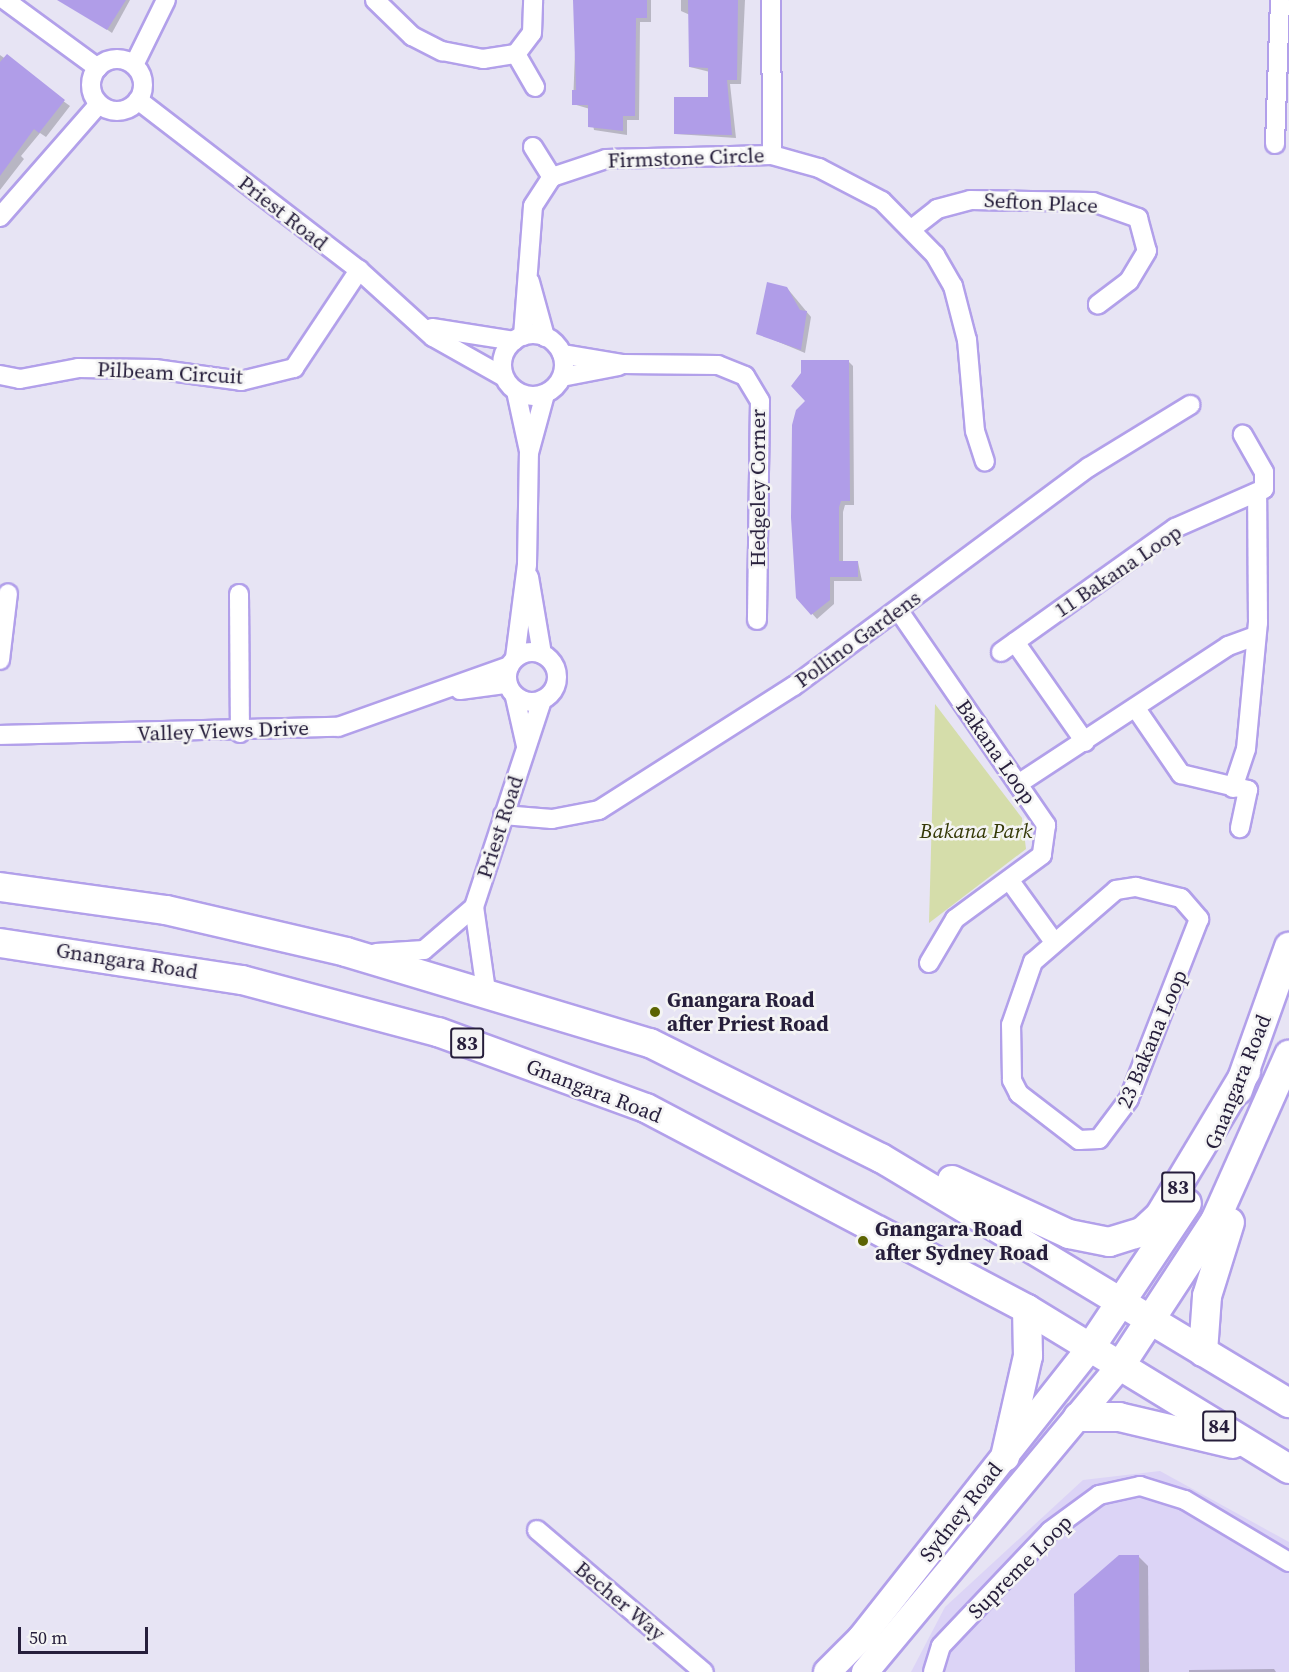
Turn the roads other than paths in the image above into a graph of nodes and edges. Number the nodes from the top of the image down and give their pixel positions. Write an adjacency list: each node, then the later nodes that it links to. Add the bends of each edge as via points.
1 (5, 0): 9 (street)
2 (166, 0): 8 (street)
3 (375, 0): 7 (street, via 412,36 442,51 483,59)
4 (532, 0): 7 (street, via 532,33)
5 (771, 0): 15 (street)
6 (1280, 0): 13 (street)
7 (516, 54): 10 (street)
8 (134, 64): 9 (street, via 115,59); 11 (street, via 143,82)
9 (98, 68): 12 (street, via 91,86)
10 (535, 87)
11 (138, 100): 12 (street, via 115,111); 19 (street, Priest Road)
12 (99, 104): 17 (street)
13 (1275, 144)
14 (533, 147): 16 (street)
15 (772, 155): 16 (street, Firmstone Circle, via 606,159); 18 (street, Firmstone Circle, via 852,183)
16 (552, 177): 20 (street, via 533,206)
17 (0, 217)
18 (913, 228): 21 (street, Sefton Place, via 937,209 969,200 1093,202 1138,218 1147,250 1129,281); 34 (street, Firmstone Circle, via 953,286 967,340 975,431)
19 (359, 270): 22 (street, Priest Road); 27 (street, Pilbeam Circuit, via 294,368 241,381 155,369 78,368 20,379)
20 (529, 278): 23 (street); 24 (street)
21 (1098, 304)
22 (428, 327): 24 (street); 29 (street, Priest Road, via 434,337)
23 (546, 337): 24 (street); 25 (street)
24 (519, 339): 29 (street, via 503,359)
25 (562, 354): 26 (street, Hedgeley Corner); 28 (street)
26 (623, 364): 28 (street, Hedgeley Corner); 40 (street, Hedgeley Corner, via 718,365 745,376 760,401)
27 (0, 375)
28 (562, 377): 30 (street)
29 (510, 384): 30 (street); 33 (street)
30 (545, 394): 33 (street)
31 (1190, 405): 39 (street, Pollino Gardens, via 1089,467)
32 (1243, 435): 35 (street, via 1266,478 1264,489)
33 (529, 453): 36 (street)
34 (985, 461)
35 (1257, 493): 41 (street, via 1258,623); 51 (street, 11 Bakana Loop, via 1175,528 1008,647)
36 (527, 564): 42 (street); 44 (street)
37 (8, 593): 43 (street)
38 (239, 594): 49 (street)
39 (898, 611): 53 (street, Bakana Loop); 55 (street, Pollino Gardens, via 794,686 599,810 552,819)
40 (757, 620)
41 (1252, 638): 48 (street, via 1228,646); 54 (street, via 1246,749)
42 (542, 654): 44 (street); 47 (street, via 557,677)
43 (0, 660)
44 (512, 662): 45 (street); 46 (street, Valley Views Drive)
45 (510, 691): 46 (street, Valley Views Drive); 47 (street); 52 (street, Priest Road)
46 (440, 692): 49 (street, Valley Views Drive, via 338,727)
47 (542, 700): 52 (street, Priest Road)
48 (1137, 710): 51 (street); 54 (street, via 1181,774)
49 (240, 733): 50 (street, Valley Views Drive)
50 (0, 735)
51 (1085, 742): 53 (street)
52 (526, 748): 55 (street, Priest Road)
53 (1018, 784): 57 (street, Bakana Loop, via 1046,825 1047,841 1037,861)
54 (1233, 788): 56 (street, via 1248,790)
55 (503, 815): 59 (street, Priest Road)
56 (1240, 828)
57 (1010, 881): 60 (street); 64 (street, Bakana Loop, via 955,919)
58 (0, 887): 63 (main road, 83, via 165,910)
59 (474, 907): 63 (street, Priest Road, via 424,950); 65 (street, Priest Road)
60 (1054, 942): 60 (street, 23 Bakana Loop, via 1033,962 1020,989 1011,1025 1012,1080 1032,1108 1079,1140 1099,1139 1116,1123 1138,1079 1199,919 1181,898 1136,887 1116,890)
61 (0, 943): 71 (main road, Gnangara Road / 83, via 242,980 438,1032 646,1108)
62 (1289, 947): 67 (main road, Gnangara Road / 83)
63 (346, 952): 65 (main road, 83)
64 (929, 963)
65 (486, 992): 68 (main road, 83, via 650,1043)
66 (1289, 1055): 69 (main road, Gnangara Road / 83)
67 (1246, 1072): 68 (main road, 83, via 1161,1215 1142,1232 1109,1242 1034,1222 950,1179); 70 (main road, Gnangara Road / 83, via 1193,1191)
68 (881, 1158): 70 (main road)
69 (1242, 1168): 72 (main road, Gnangara Road / 83); 74 (main road, via 1207,1296)
70 (1122, 1304): 72 (main road); 73 (main road, Gnangara Road)
71 (1027, 1309): 73 (main road, Gnangara Road / 83); 79 (main road, via 1028,1356)
72 (1152, 1321): 74 (main road); 75 (main road, Gnangara Road / 83)
73 (1090, 1348): 75 (main road, 83); 79 (street, Sydney Road)
74 (1203, 1352): 76 (main road)
75 (1120, 1366): 77 (street, Sydney Road); 78 (main road, 84)
76 (1289, 1403)
77 (1078, 1417): 78 (main road, via 1119,1417); 85 (street, Sydney Road)
78 (1261, 1451): 80 (main road, 84)
79 (1005, 1457): 84 (street, Sydney Road, via 861,1638)
80 (1289, 1469)
81 (537, 1530): 83 (street, Becher Way)
82 (1289, 1562): 86 (street, Supreme Loop, via 1185,1500 1140,1486 1099,1495 1050,1531 941,1646)
83 (704, 1672)
84 (827, 1672)
85 (866, 1672)
86 (933, 1672)

